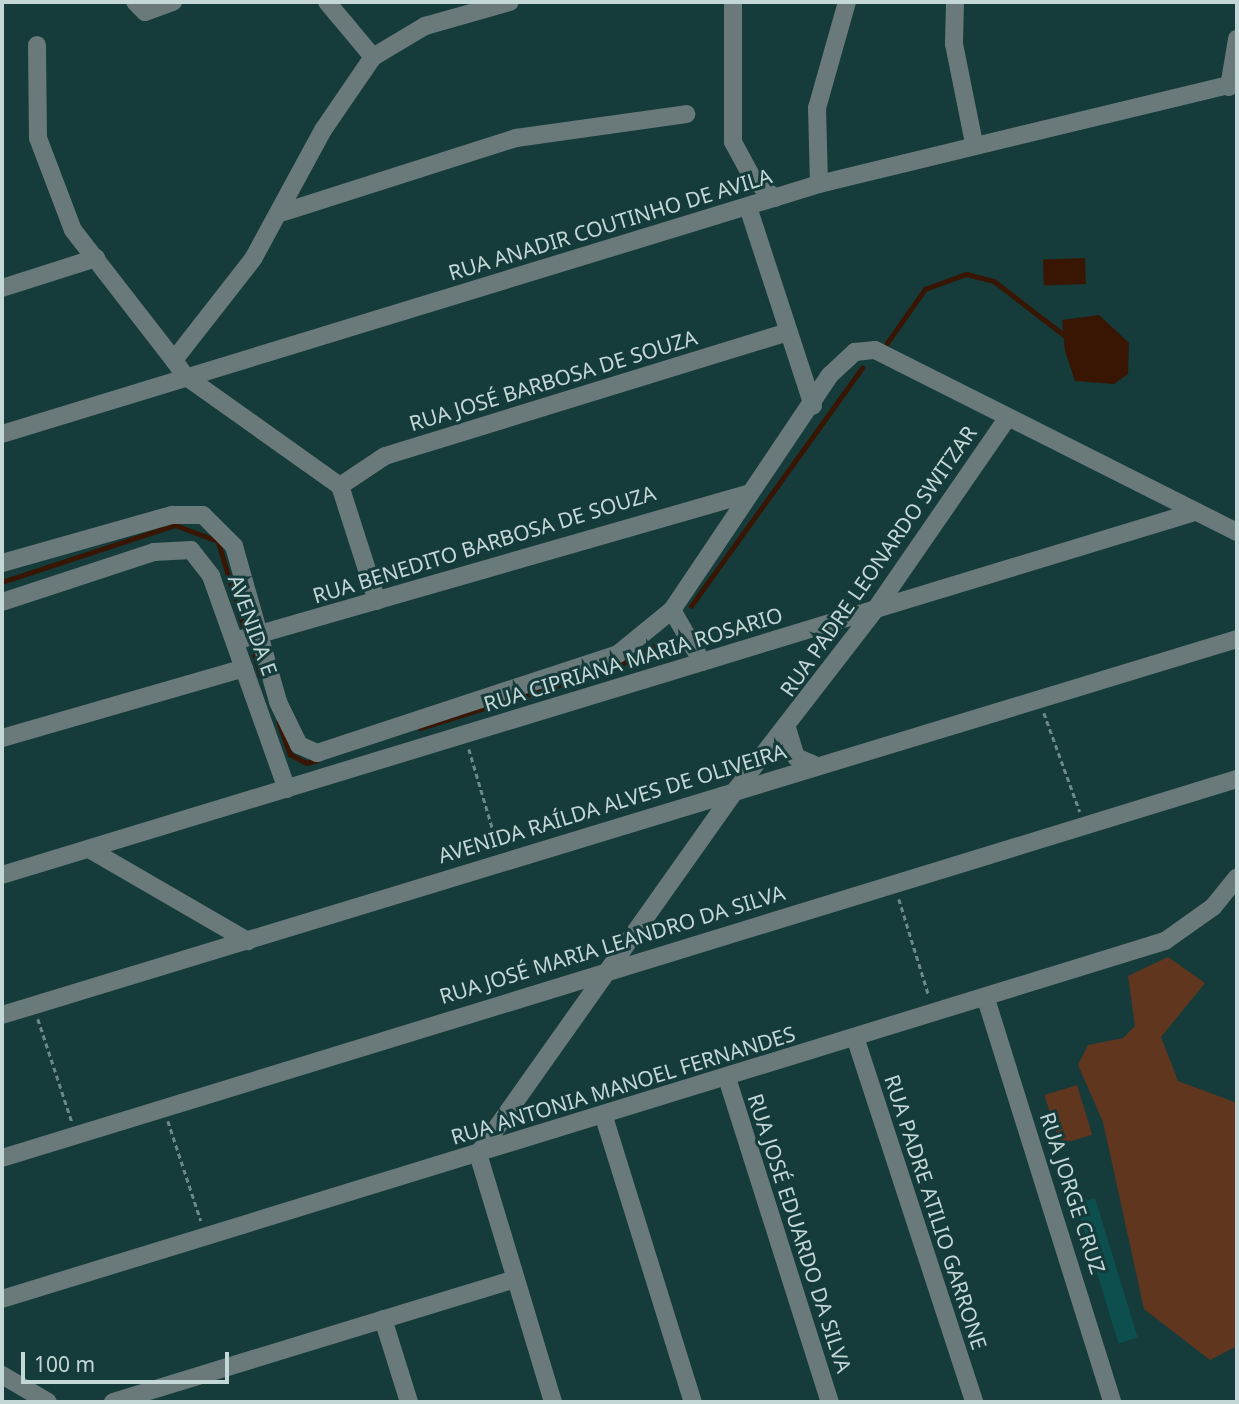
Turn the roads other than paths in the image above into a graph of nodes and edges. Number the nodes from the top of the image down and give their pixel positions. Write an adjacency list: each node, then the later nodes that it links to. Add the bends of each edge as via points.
1 (135, 2): 2 (street, via 145,12)
2 (173, 2)
3 (327, 2): 10 (street)
4 (847, 2): 14 (street, via 817,108)
5 (955, 2): 13 (street, via 954,44)
6 (498, 3): 10 (street, via 425,26)
7 (735, 6): 15 (street, via 728,97 733,142 753,178)
8 (1237, 39): 11 (street)
9 (37, 45): 18 (street, via 38,138 73,230)
10 (373, 57): 17 (street, via 323,130)
11 (1233, 85): 13 (street, RUA ANADIR COUTINHO DE AVILA)
12 (686, 114): 17 (street, via 516,138)
13 (974, 144): 14 (street, RUA ANADIR COUTINHO DE AVILA)
14 (819, 184): 15 (street, RUA ANADIR COUTINHO DE AVILA)
15 (775, 198): 16 (street, RUA ANADIR COUTINHO DE AVILA)
16 (748, 207): 20 (street); 22 (street, RUA ANADIR COUTINHO DE AVILA)
17 (285, 212): 21 (street)
18 (96, 258): 19 (street); 21 (street)
19 (2, 288)
20 (786, 333): 23 (street); 26 (street, RUA JOSÉ BARBOSA DE SOUZA, via 385,456)
21 (174, 360): 22 (street)
22 (185, 376): 25 (street, RUA ANADIR COUTINHO DE AVILA); 26 (street)
23 (813, 406): 24 (street, via 844,359 875,350); 27 (street)
24 (1006, 420): 28 (street); 33 (street, RUA PADRE LEONARDO SWITZAR)
25 (2, 434)
26 (340, 486): 31 (street)
27 (747, 494): 31 (street, RUA BENEDITO BARBOSA DE SOUZA); 34 (street)
28 (1191, 513): 29 (street); 33 (street, RUA CIPRIANA MARIA ROSARIO)
29 (1237, 532)
30 (2, 563): 35 (street, via 172,515 203,516 234,546)
31 (377, 601): 35 (street, RUA BENEDITO BARBOSA DE SOUZA)
32 (2, 602): 37 (street, AVENIDA E, via 154,552 191,550 205,562)
33 (877, 607): 38 (street, RUA CIPRIANA MARIA ROSARIO); 40 (street, RUA PADRE LEONARDO SWITZAR)
34 (672, 610): 35 (street, via 595,667 317,753 306,752 294,738); 38 (street)
35 (259, 633): 37 (street, RUA BENEDITO BARBOSA DE SOUZA)
36 (1237, 639): 42 (street, AVENIDA RAÍLDA ALVES DE OLIVEIRA)
37 (235, 641): 39 (street, AVENIDA E)
38 (702, 662): 44 (street, RUA CIPRIANA MARIA ROSARIO)
39 (244, 668): 41 (street); 44 (street, AVENIDA E)
40 (787, 728): 42 (street, RUA PADRE LEONARDO SWITZAR, via 796,757); 45 (street, RUA PADRE LEONARDO SWITZAR)
41 (2, 738)
42 (815, 765): 45 (street, AVENIDA RAÍLDA ALVES DE OLIVEIRA)
43 (1237, 779): 50 (street, RUA JOSÉ MARIA LEANDRO DA SILVA)
44 (287, 789): 46 (street, RUA CIPRIANA MARIA ROSARIO)
45 (735, 791): 49 (street, AVENIDA RAÍLDA ALVES DE OLIVEIRA); 50 (street, RUA PADRE LEONARDO SWITZAR)
46 (89, 849): 47 (street, RUA CIPRIANA MARIA ROSARIO); 49 (street)
47 (2, 875)
48 (1237, 877): 51 (street, RUA ANTONIA MANOEL FERNANDES, via 1213,906 1165,941)
49 (248, 941): 52 (street, AVENIDA RAÍLDA ALVES DE OLIVEIRA)
50 (607, 969): 56 (street, RUA PADRE LEONARDO SWITZAR); 57 (street, RUA JOSÉ MARIA LEANDRO DA SILVA)
51 (986, 999): 53 (street, RUA ANTONIA MANOEL FERNANDES); 69 (street, RUA JORGE CRUZ)
52 (2, 1015)
53 (855, 1037): 54 (street, RUA ANTONIA MANOEL FERNANDES); 68 (street, RUA PADRE ATILIO GARRONE)
54 (727, 1078): 55 (street, RUA ANTONIA MANOEL FERNANDES); 67 (street, RUA JOSÉ EDUARDO DA SILVA)
55 (604, 1117): 56 (street, RUA ANTONIA MANOEL FERNANDES); 66 (street)
56 (478, 1154): 58 (street); 59 (street, RUA ANTONIA MANOEL FERNANDES)
57 (2, 1158)
58 (515, 1279): 60 (street); 65 (street)
59 (2, 1299)
60 (383, 1319): 63 (street); 64 (street)
61 (2, 1375): 62 (street)
62 (48, 1402)
63 (113, 1402)
64 (409, 1402)
65 (553, 1402)
66 (693, 1402)
67 (830, 1402)
68 (974, 1402)
69 (1112, 1402)

